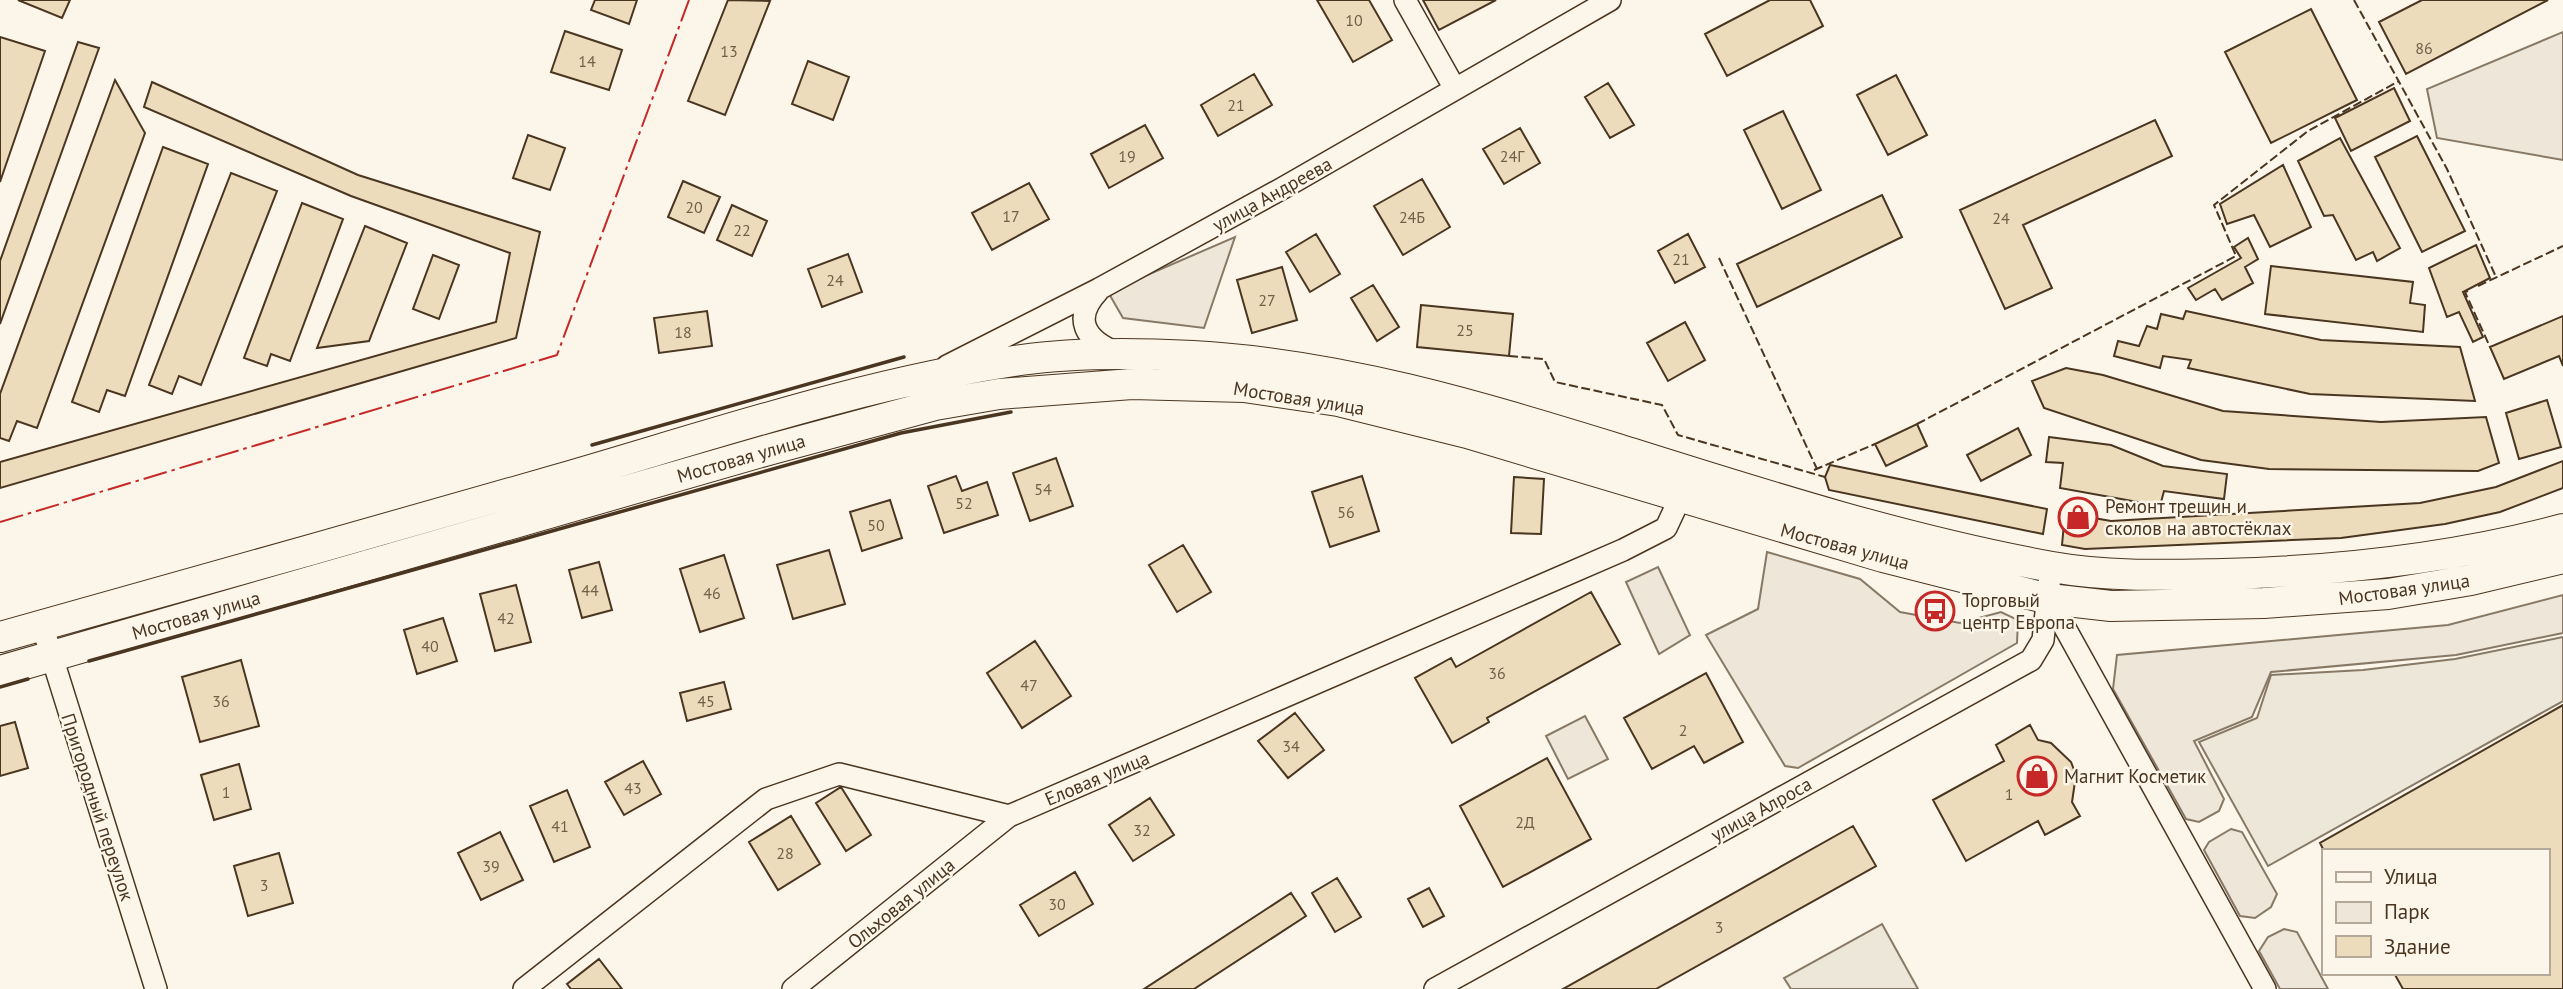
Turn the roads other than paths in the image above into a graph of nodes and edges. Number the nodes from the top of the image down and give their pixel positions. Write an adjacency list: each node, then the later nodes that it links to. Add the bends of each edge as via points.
1 (1405, 0): 3 (street)
2 (1610, 0): 3 (street, улица Андреева)
3 (1455, 89): 4 (street, улица Андреева)
4 (1099, 289): 5 (street, via 1086,306 1084,319 1097,345); 6 (street, улица Андреева)
5 (1118, 353): 6 (main road, Мостовая улица, via 1027,359); 10 (main road, Мостовая улица, via 1247,359 1346,374 1473,404 1868,526)
6 (929, 377): 12 (main road, Мостовая улица, via 762,420)
7 (1680, 498): 11 (main road, Мостовая улица); 14 (main road, Мостовая улица, via 1467,433 1325,399 1244,387 1145,384 1011,393 935,405 768,450); 16 (street, Еловая улица, via 1666,528 1623,550)
8 (2563, 529): 10 (main road, Мостовая улица, via 2401,562 2309,572 2113,574)
9 (2563, 558): 11 (main road, Мостовая улица, via 2433,587 2320,600 2111,606)
10 (2051, 566): 11 (street, улица Алроса)
11 (2049, 599): 20 (street, улица Алроса, via 2043,640 2031,660); 21 (street)
12 (42, 625): 13 (main road, Мостовая улица); 14 (street, Пригородный переулок)
13 (0, 637)
14 (51, 657): 15 (main road, Мостовая улица); 17 (street, Пригородный переулок)
15 (0, 671)
16 (1009, 816): 18 (street, via 839,774 766,799); 19 (street, Ольховая улица)
17 (156, 989)
18 (524, 989)
19 (793, 989)
20 (1435, 989)
21 (2265, 989)

